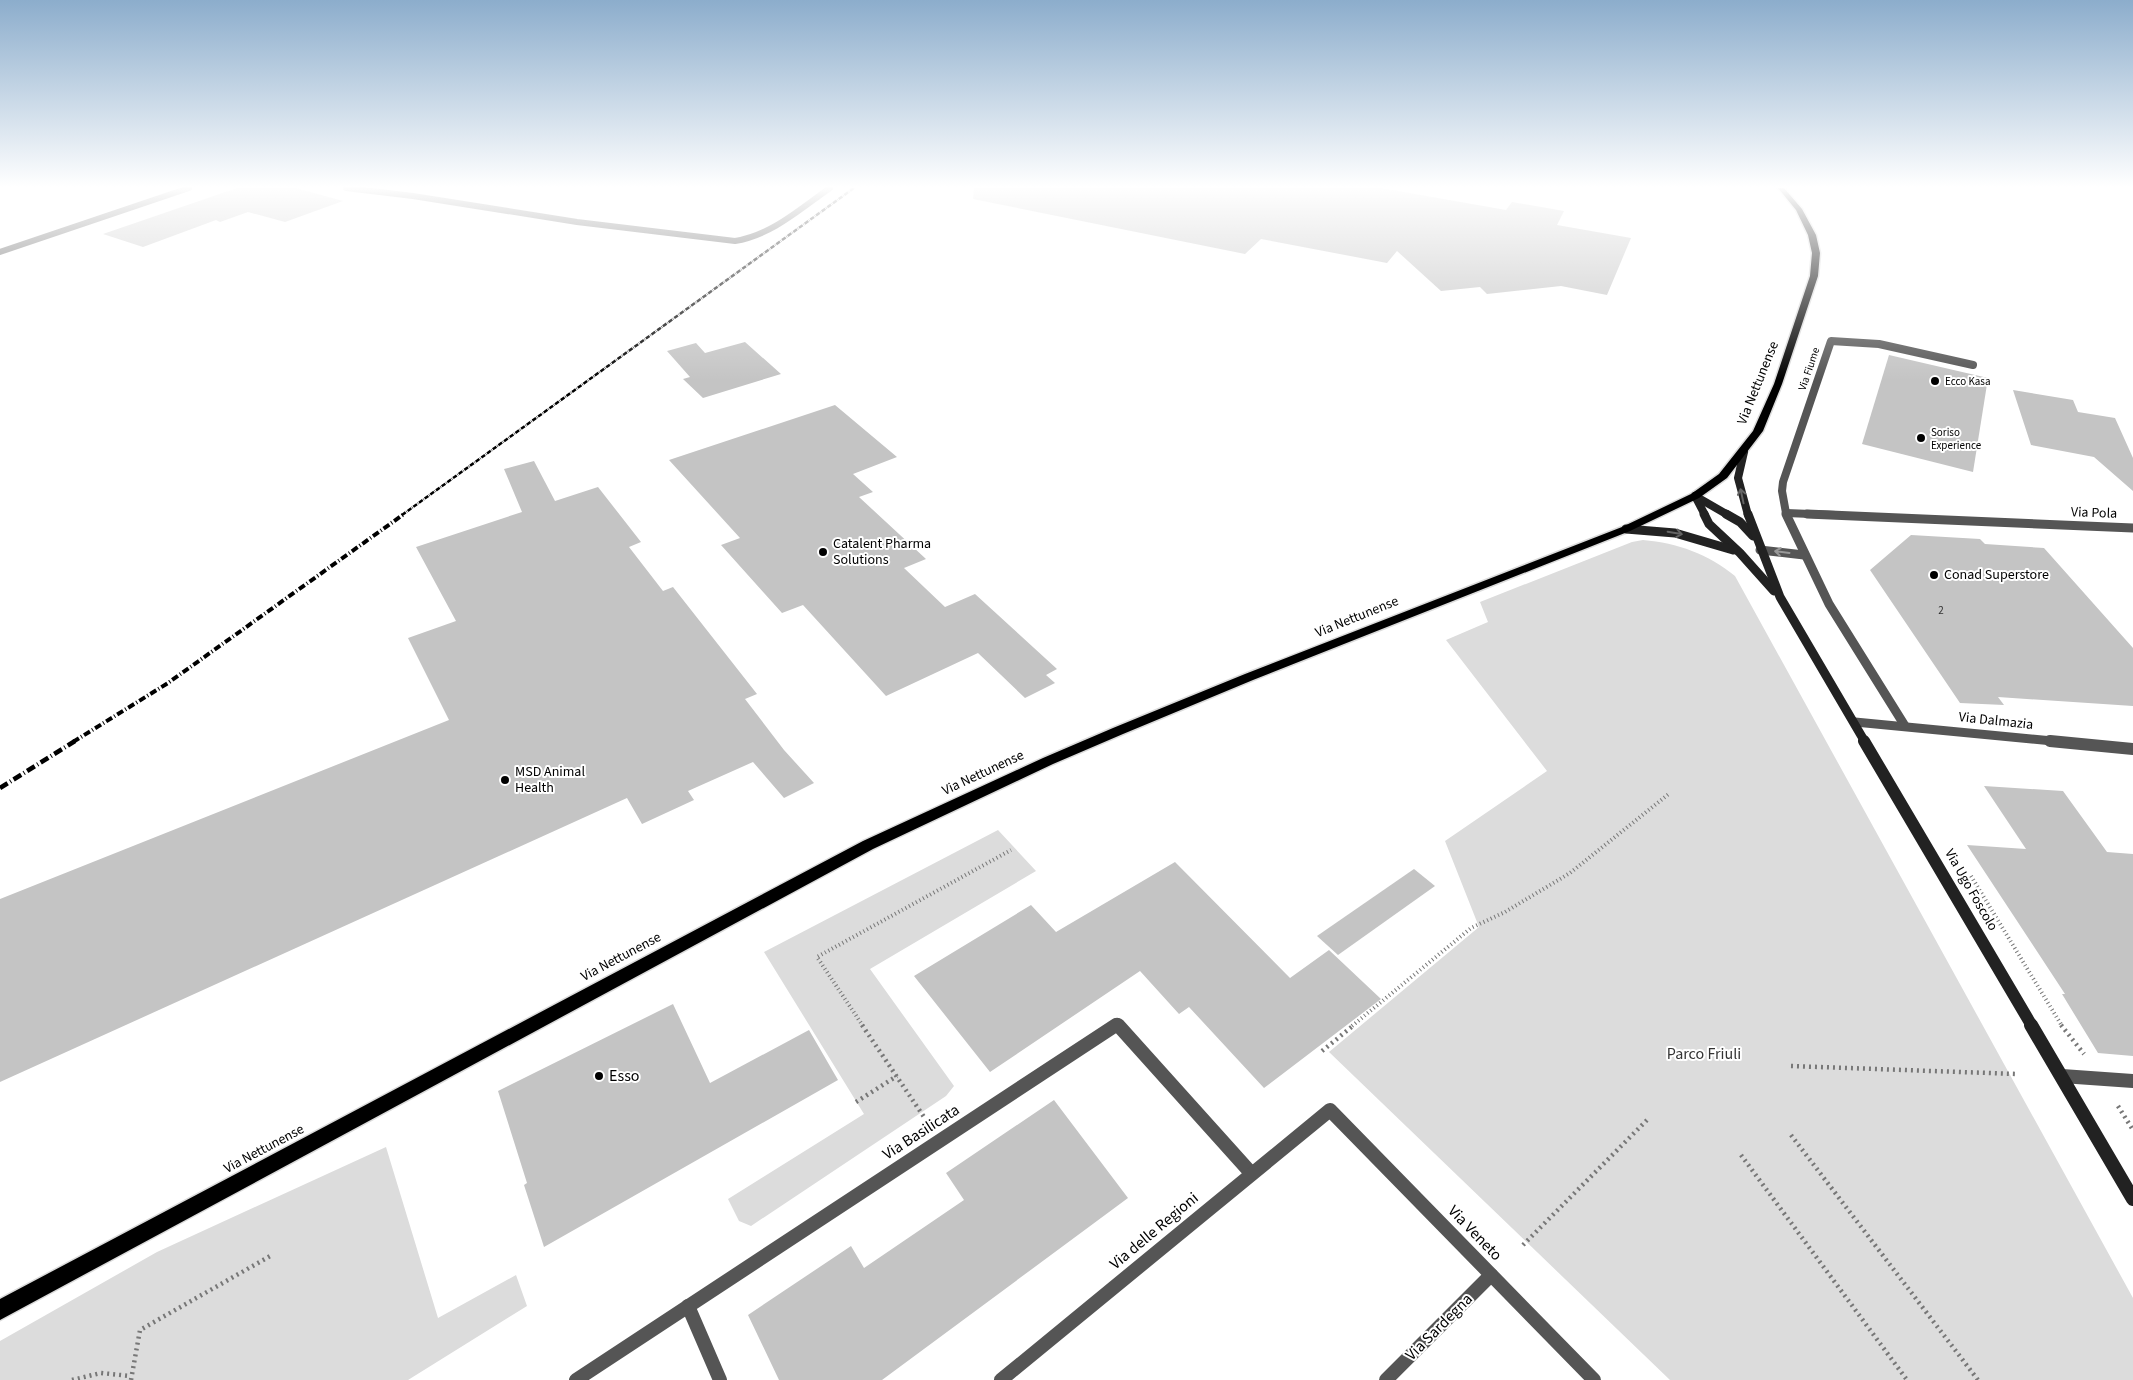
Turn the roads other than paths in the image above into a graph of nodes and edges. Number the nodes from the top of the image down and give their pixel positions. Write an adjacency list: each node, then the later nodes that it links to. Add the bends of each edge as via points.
1 (1816, 252): 3 (main road, Via Nettunense, via 1815,270 1778,384 1758,431)
2 (1973, 365): 5 (street, Via Fiume, via 1879,344 1831,341 1783,482)
3 (1744, 452): 4 (main road, Via Nettunense, via 1722,476); 8 (street, Via Ugo Foscolo, one-way to 3, via 1738,478)
4 (1695, 496): 7 (main road, Via Nettunense); 8 (street, Via Ugo Foscolo, via 1740,522); 10 (street, Via Ugo Foscolo, via 1709,524)
5 (1786, 514): 6 (street, Via Pola); 11 (street, Via Fiume)
6 (2133, 528)
7 (1626, 529): 10 (street, one-way to 10, via 1675,533); 23 (main road, Via Nettunense, via 1118,731 957,802 868,845)
8 (1756, 539): 9 (street, Via Ugo Foscolo)
9 (1760, 550): 11 (street, one-way to 9); 12 (street, Via Ugo Foscolo)
10 (1740, 553): 12 (street, Via Ugo Foscolo)
11 (1804, 555): 14 (street, Via Fiume, via 1829,604)
12 (1780, 597): 13 (street, Via Ugo Foscolo)
13 (1855, 722): 14 (street, Via Dalmazia); 16 (street, Via Ugo Foscolo)
14 (1905, 726): 15 (street, Via Dalmazia)
15 (2133, 749)
16 (2062, 1076): 17 (street); 20 (street, Via Ugo Foscolo)
17 (2133, 1081)
18 (1330, 1110): 19 (street, Via delle Regioni); 21 (street, Via Veneto)
19 (1251, 1173): 22 (street, Via Basilicata, via 1117,1024); 26 (street, Via delle Regioni)
20 (2133, 1199)
21 (1491, 1275): 27 (street, Via Sardegna); 28 (street, Via Veneto)
22 (688, 1306): 24 (street, Via Basilicata); 25 (street)
23 (0, 1310)
24 (576, 1380)
25 (720, 1380)
26 (1001, 1380)
27 (1386, 1380)
28 (1594, 1380)

